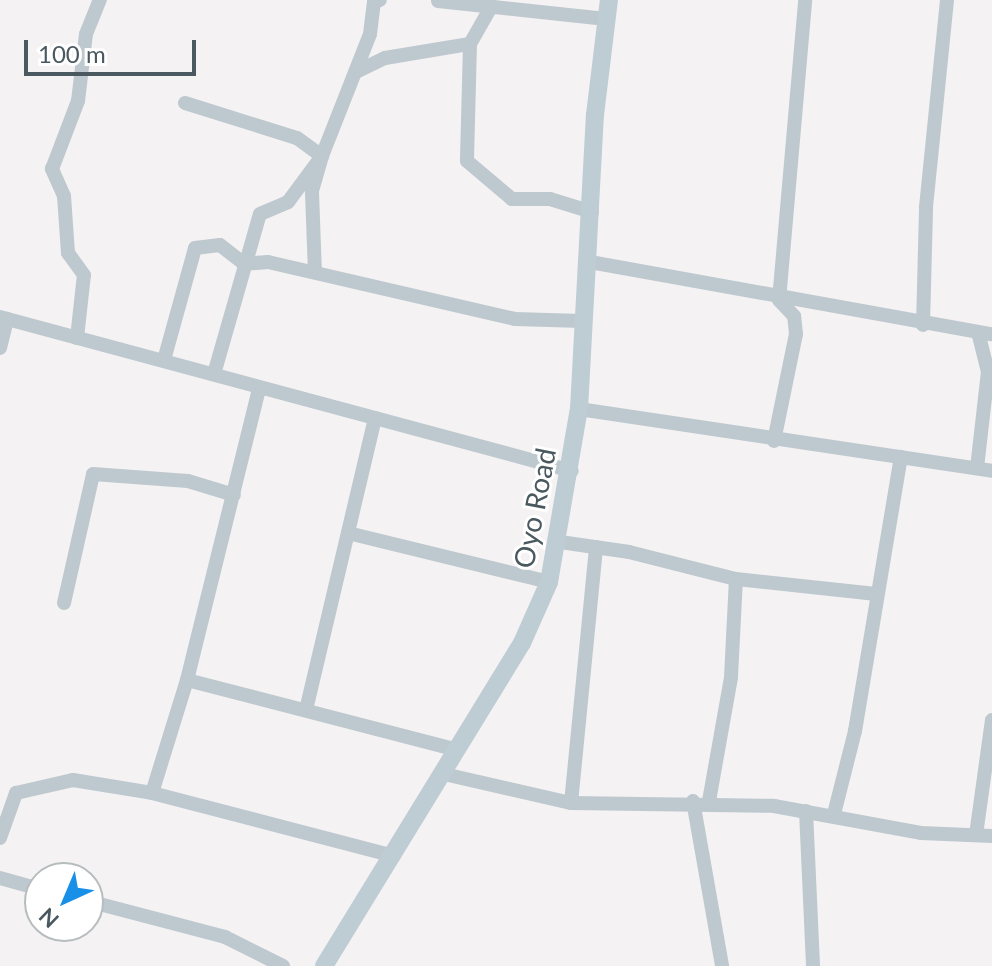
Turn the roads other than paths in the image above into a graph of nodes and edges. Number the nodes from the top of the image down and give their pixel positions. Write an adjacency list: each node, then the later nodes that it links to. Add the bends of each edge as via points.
1 (100, 0): 21 (street, via 86,34 78,101 52,169 64,196 68,253 84,275)
2 (380, 0): 9 (street, via 374,2)
3 (436, 0): 6 (street)
4 (805, 0): 16 (street)
5 (947, 0): 19 (street, via 926,207)
6 (491, 7): 7 (street); 8 (street)
7 (608, 9): 12 (street, Oyo Road)
8 (470, 44): 9 (street, via 385,58); 12 (street, via 467,161 512,199 550,199)
9 (356, 72): 11 (street)
10 (185, 103): 11 (street, via 297,138)
11 (322, 156): 14 (street, via 288,202 260,214); 15 (street, via 312,192)
12 (592, 212): 13 (street, Oyo Road)
13 (590, 262): 16 (street); 18 (street, Oyo Road)
14 (244, 264): 15 (street, via 268,262); 23 (street, via 220,245 195,248); 24 (street)
15 (315, 272): 18 (street, via 515,319)
16 (779, 300): 19 (street); 28 (street, via 794,316 796,334)
17 (4, 318): 21 (street); 22 (street)
18 (582, 321): 26 (street, Oyo Road)
19 (923, 325): 20 (street)
20 (985, 333): 30 (street)
21 (77, 338): 23 (street)
22 (0, 348)
23 (164, 360): 24 (street)
24 (214, 374): 25 (street)
25 (259, 387): 27 (street); 32 (street)
26 (579, 409): 28 (street); 31 (street, Oyo Road)
27 (375, 418): 31 (street); 33 (street)
28 (774, 441): 29 (street)
29 (901, 457): 30 (street); 38 (street)
30 (984, 469)
31 (572, 471): 34 (street, Oyo Road)
32 (234, 495): 39 (street, via 188,481 93,474); 40 (street)
33 (348, 533): 37 (street); 41 (street)
34 (560, 542): 35 (street); 37 (street, Oyo Road)
35 (596, 547): 36 (street); 48 (street)
36 (736, 579): 38 (street); 47 (street, via 731,677)
37 (549, 582): 43 (street, Oyo Road, via 522,643)
38 (876, 594): 50 (street, via 855,731)
39 (64, 603)
40 (187, 680): 41 (street); 45 (street)
41 (306, 710): 43 (street)
42 (992, 720): 51 (street)
43 (458, 750): 44 (street, Oyo Road)
44 (444, 774): 48 (street); 54 (street, Oyo Road)
45 (152, 793): 53 (street, via 73,780 40,784 10,799); 54 (street)
46 (693, 801): 47 (street); 48 (street); 60 (street)
47 (709, 801): 49 (street)
48 (571, 803)
49 (806, 811): 50 (street); 61 (street)
50 (834, 814): 51 (street, via 921,833)
51 (976, 835): 52 (street)
52 (992, 836)
53 (0, 838)
54 (394, 856): 59 (street, Oyo Road)
55 (0, 878): 56 (street)
56 (24, 885)
57 (104, 905): 58 (street, via 225,937)
58 (283, 966)
59 (324, 966)
60 (722, 966)
61 (813, 966)

